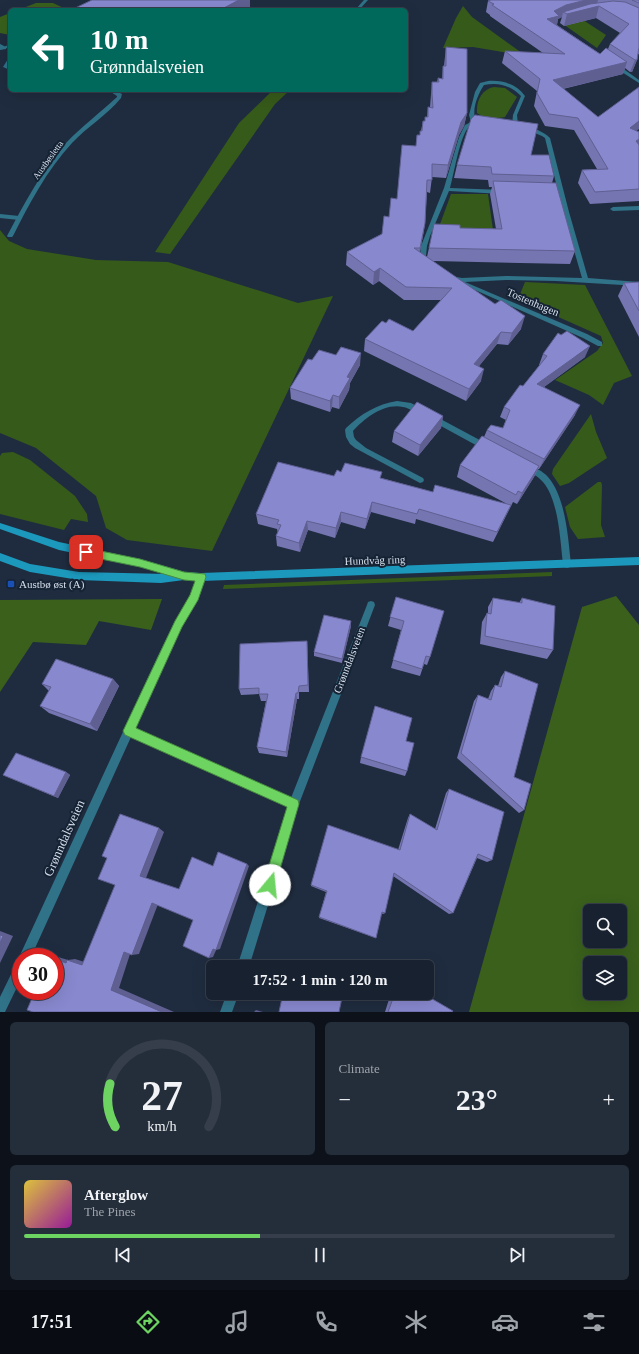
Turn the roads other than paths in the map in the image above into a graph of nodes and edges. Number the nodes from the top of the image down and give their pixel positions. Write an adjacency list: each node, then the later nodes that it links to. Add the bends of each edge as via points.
1 (366, 0): 2 (street)
2 (359, 8)
3 (611, 63): 4 (street, via 634,76)
4 (639, 82)
5 (114, 92): 15 (street, Austbøsletta, via 120,95 119,98 63,151)
6 (474, 122): 7 (street); 9 (street, via 471,115 477,92 482,84 497,82 510,86 523,96 515,115); 10 (street, via 467,126 463,135)
7 (483, 122)
8 (508, 124): 9 (street)
9 (515, 125): 20 (street, via 547,138 558,193)
10 (447, 189): 11 (street); 17 (street, via 424,246 422,263)
11 (507, 192)
12 (639, 208): 13 (street)
13 (614, 209)
14 (0, 216): 15 (street)
15 (19, 218): 16 (street, Austbøsletta)
16 (10, 236)
17 (429, 267)
18 (446, 276): 19 (street, Tostenhagen)
19 (457, 280): 20 (street, Tostenhagen); 22 (street, Tostenhagen)
20 (586, 280): 21 (street, Tostenhagen)
21 (639, 284)
22 (600, 344)
23 (495, 452): 25 (street, via 405,404 388,405 368,415 349,430 350,439 355,444)
24 (521, 465): 29 (street, via 538,474 549,484 556,502)
25 (420, 480)
26 (0, 526): 30 (main road, Hundvåg ring, via 59,546 140,563)
27 (0, 557): 30 (main road, Hundvåg ring, via 30,568 79,576 160,579)
28 (639, 561): 29 (main road, Hundvåg ring)
29 (567, 564): 31 (main road, Hundvåg ring)
30 (184, 576): 31 (main road, Hundvåg ring)
31 (201, 577): 33 (street, Grønndalsveien, via 195,597 178,624)
32 (371, 605): 34 (street, Grønndalsveien)
33 (129, 731): 34 (street); 35 (street, Grønndalsveien)
34 (294, 804): 36 (street, Grønndalsveien)
35 (29, 948)
36 (245, 960)
37 (12, 985): 39 (street)
38 (230, 1000): 40 (street)
39 (0, 1010)
40 (226, 1012)

